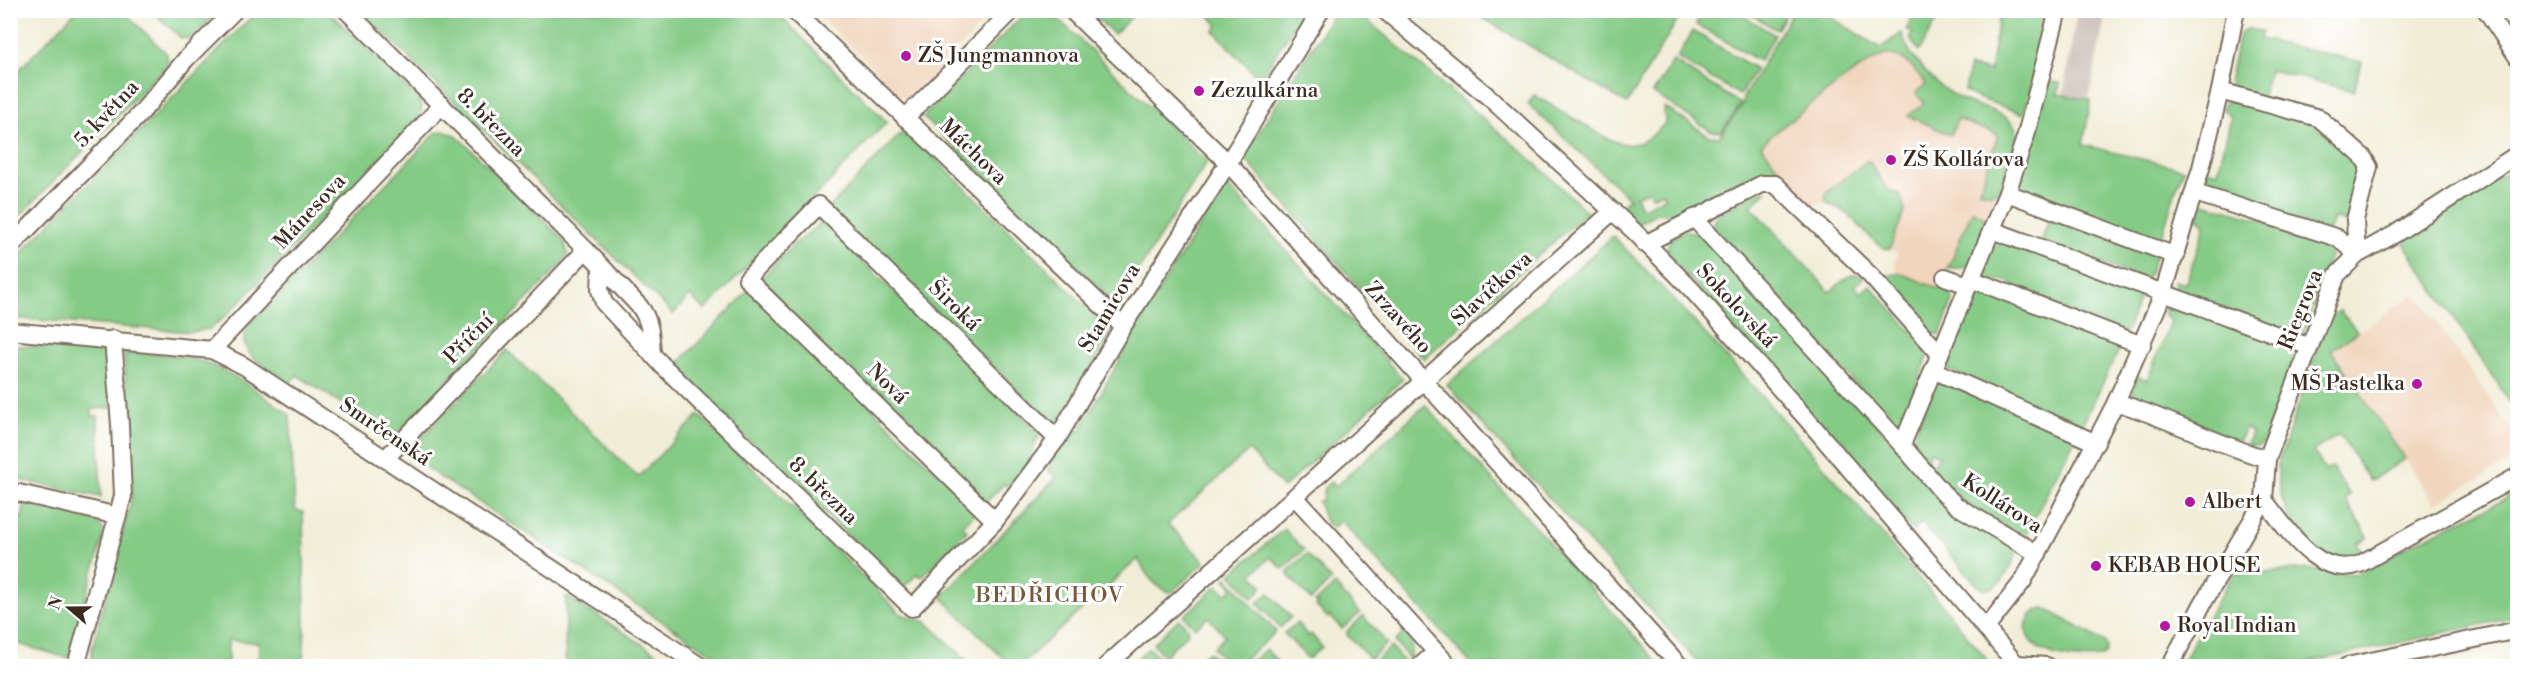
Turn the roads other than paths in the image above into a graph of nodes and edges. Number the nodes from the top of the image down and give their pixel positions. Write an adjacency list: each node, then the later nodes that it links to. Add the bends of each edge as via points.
1 (235, 10): 24 (street, 5. května)
2 (346, 10): 13 (street, 8. března)
3 (793, 10): 14 (street, Máchova)
4 (1013, 10): 14 (street)
5 (1071, 10): 16 (street, Zrzavého)
6 (1321, 10): 16 (street, Stamicova)
7 (1384, 10): 20 (street, Sokolovská, via 1490,98)
8 (2058, 10): 17 (street)
9 (2236, 10): 12 (street, Kollárova)
10 (2486, 10): 11 (street)
11 (2517, 58)
12 (2220, 92): 18 (street, Kollárova); 26 (street, via 2319,118 2363,157 2369,167 2355,220)
13 (441, 105): 25 (street, 8. března); 37 (street, Mánesova)
14 (905, 118): 32 (street, Máchova)
15 (2517, 154): 26 (street, Riegrova)
16 (1228, 163): 32 (street, Stamicova); 40 (street, Zrzavého)
17 (2007, 193): 22 (street); 27 (street)
18 (2195, 194): 26 (street, via 2338,238); 27 (street, Kollárova)
19 (819, 205): 42 (street, Široká); 52 (street, Nová, via 747,279)
20 (1612, 211): 23 (street, Sokolovská); 40 (street, Slavíčkova)
21 (1694, 218): 23 (street); 39 (street, via 1762,184 1775,184 1879,284); 44 (street, Sokolovská)
22 (1992, 230): 30 (street); 31 (street)
23 (1645, 244): 55 (street, Sokolovská, via 1739,342)
24 (10, 248)
25 (586, 250): 28 (street, 8. března); 45 (street, Příční)
26 (2357, 255): 36 (street, Riegrova, via 2337,275)
27 (2176, 256): 31 (street, Kollárova)
28 (602, 269): 38 (street, 8. března, via 646,315); 38 (street, 8. března, via 600,290 604,303)
29 (1946, 277): 30 (street)
30 (1969, 282): 35 (street); 39 (street)
31 (2163, 294): 35 (street, Kollárova); 36 (street)
32 (1124, 326): 42 (street, Stamicova)
33 (10, 331): 34 (street, Smrčenská)
34 (113, 339): 37 (street, Smrčenská); 51 (street, via 123,496)
35 (2142, 345): 41 (street, Kollárova)
36 (2310, 347): 46 (street, Riegrova)
37 (212, 350): 45 (street, Smrčenská, via 244,366)
38 (652, 355): 54 (street, 8. března)
39 (1937, 362): 43 (street); 44 (street)
40 (1424, 381): 49 (street, Slavíčkova); 64 (street, Zrzavého)
41 (2116, 402): 43 (street, Kollárova); 46 (street)
42 (1058, 439): 52 (street, Stamicova)
43 (2096, 443): 53 (street, Kollárova)
44 (1902, 445): 53 (street, Kollárova, via 1957,506)
45 (385, 459): 60 (street, Smrčenská)
46 (2267, 459): 50 (street, Riegrova)
47 (2517, 476): 50 (street, via 2349,567 2314,556)
48 (10, 491): 51 (street)
49 (1295, 497): 58 (street); 61 (street, Slavíčkova)
50 (2264, 500): 67 (street, Riegrova)
51 (118, 516): 59 (street)
52 (995, 522): 54 (street, Stamicova)
53 (2038, 554): 55 (street, Kollárova, via 2023,581)
54 (912, 608)
55 (1986, 628): 65 (street, Sokolovská)
56 (2517, 630): 57 (street)
57 (2425, 649): 68 (street); 69 (street)
58 (1436, 652): 62 (street); 63 (street)
59 (76, 666)
60 (700, 666)
61 (1106, 666)
62 (1420, 666)
63 (1449, 666)
64 (1680, 666)
65 (2016, 666): 66 (street)
66 (2047, 666)
67 (2170, 666)
68 (2347, 666)
69 (2428, 666)

